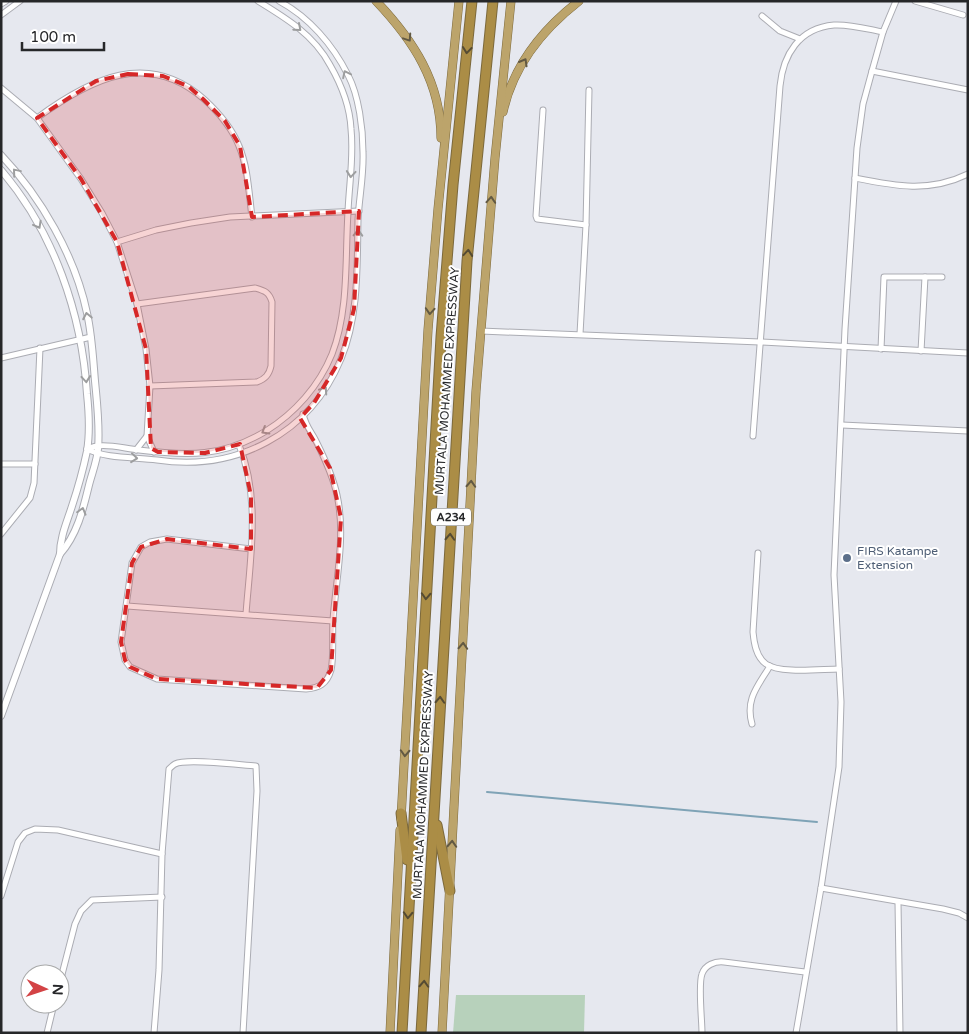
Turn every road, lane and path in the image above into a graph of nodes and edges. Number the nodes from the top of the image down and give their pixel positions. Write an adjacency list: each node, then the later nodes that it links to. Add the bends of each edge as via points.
1 (6, 1): 13 (street)
2 (20, 1): 14 (street)
3 (258, 1): 31 (street, one-way to 31, via 292,22 310,38 320,48 337,79 351,129)
4 (279, 1): 32 (street, one-way to 4, via 364,154 361,121 349,76 320,34 304,17)
5 (376, 1): 30 (highway, one-way to 30, via 411,43 423,64 438,106 441,128)
6 (459, 1): 30 (highway, MURTALA MOHAMMED EXPRESSWAY)
7 (472, 1): 81 (highway, MURTALA MOHAMMED EXPRESSWAY / A234, one-way to 81, via 442,328)
8 (493, 1): 78 (highway, MURTALA MOHAMMED EXPRESSWAY / A234, one-way to 8, via 467,261)
9 (511, 1): 26 (highway)
10 (579, 1): 26 (highway, one-way to 10, via 504,106 520,68 542,35)
11 (896, 1): 17 (street)
12 (916, 1): 15 (street)
13 (1, 4)
14 (1, 15)
15 (964, 15)
16 (762, 16): 18 (street, via 780,31)
17 (884, 32): 18 (street, via 834,25); 19 (street)
18 (800, 39): 43 (street, via 788,53 781,73)
19 (872, 71): 22 (street); 29 (street, via 860,126)
20 (1, 88): 24 (street)
21 (589, 90): 34 (street)
22 (968, 90)
23 (543, 110): 34 (street, via 537,219)
24 (37, 118): 33 (street, via 64,98 96,81 143,74 178,81 209,104 240,146); 35 (street, via 82,179)
25 (1, 155): 41 (street, one-way to 25, via 80,287 55,230 39,202)
26 (494, 158): 39 (highway, one-way to 26)
27 (1, 170): 42 (street, one-way to 42, via 48,243 64,280)
28 (968, 174): 29 (street, via 934,186 916,187)
29 (855, 178): 44 (street)
30 (438, 209): 79 (highway, MURTALA MOHAMMED EXPRESSWAY, one-way to 79, via 428,330)
31 (348, 211): 32 (street); 33 (street); 58 (street, one-way to 58, via 343,304 332,355 308,396 289,415)
32 (359, 211): 51 (street, one-way to 32, via 314,404 342,358 354,309)
33 (252, 217): 35 (street, via 191,222)
34 (586, 225): 40 (street)
35 (117, 242): 38 (street)
36 (925, 277): 37 (street); 46 (street, via 884,277); 47 (street)
37 (942, 277)
38 (137, 304): 50 (street); 50 (street, via 255,288 270,294 272,302 271,366 264,379 257,382)
39 (481, 331): 40 (street); 83 (highway, one-way to 39)
40 (580, 334): 43 (street)
41 (91, 336): 42 (street); 59 (street)
42 (81, 339): 45 (street); 60 (street, one-way to 60, via 89,412)
43 (760, 342): 44 (street); 57 (street)
44 (844, 346): 46 (street); 53 (street)
45 (40, 348): 49 (street); 66 (street)
46 (881, 349): 47 (street)
47 (921, 351): 48 (street)
48 (968, 353)
49 (1, 358)
50 (150, 386): 56 (street)
51 (303, 414): 52 (street); 54 (street)
52 (296, 423): 54 (street); 63 (street, via 284,433)
53 (842, 425): 55 (street); 75 (street, via 834,575)
54 (306, 427): 73 (street, via 330,468 341,518)
55 (968, 430)
56 (147, 436): 61 (street); 62 (street)
57 (753, 436)
58 (239, 445): 62 (street, via 205,453); 63 (street)
59 (98, 446): 60 (street); 61 (street); 64 (street)
60 (87, 449): 64 (street); 70 (street, via 63,532)
61 (136, 450): 62 (street)
62 (154, 452)
63 (242, 453): 64 (street, one-way to 63, via 194,464); 68 (street, via 251,496)
64 (97, 455): 70 (street, one-way to 64, via 79,523)
65 (1, 464): 66 (street)
66 (35, 464): 67 (street, via 30,498)
67 (1, 534)
68 (250, 549): 71 (street, via 167,539 150,542 141,547 132,563); 72 (street)
69 (758, 553): 74 (street, via 754,643 761,659)
70 (60, 554): 76 (street)
71 (127, 606): 72 (street); 73 (street, via 121,642 125,660 130,667 157,679 317,688 331,670)
72 (246, 614): 73 (street)
73 (333, 621)
74 (770, 666): 75 (street, via 781,669); 77 (street, via 752,698 749,713)
75 (839, 668): 82 (street, via 839,767)
76 (1, 716)
77 (752, 724)
78 (434, 811): 83 (highway); 96 (highway, MURTALA MOHAMMED EXPRESSWAY / A234, one-way to 78)
79 (401, 813): 81 (highway); 94 (highway, MURTALA MOHAMMED EXPRESSWAY)
80 (162, 854): 84 (street, via 58,830 35,829 25,833 18,842); 85 (street); 93 (street, via 169,770 174,765 182,762 256,766)
81 (410, 884): 95 (highway, MURTALA MOHAMMED EXPRESSWAY / A234, one-way to 95)
82 (821, 888): 86 (street); 89 (street)
83 (450, 891): 97 (highway)
84 (1, 896)
85 (162, 897): 88 (street, via 92,900 76,924); 92 (street)
86 (898, 902): 87 (street, via 959,913); 100 (street)
87 (968, 918)
88 (65, 964)
89 (805, 972): 98 (street, via 712,963 704,970 701,979); 99 (street)
90 (52, 1014): 91 (street)
91 (47, 1033)
92 (154, 1033)
93 (243, 1033)
94 (390, 1033)
95 (402, 1033)
96 (422, 1033)
97 (442, 1033)
98 (702, 1033)
99 (796, 1033)
100 (900, 1033)

